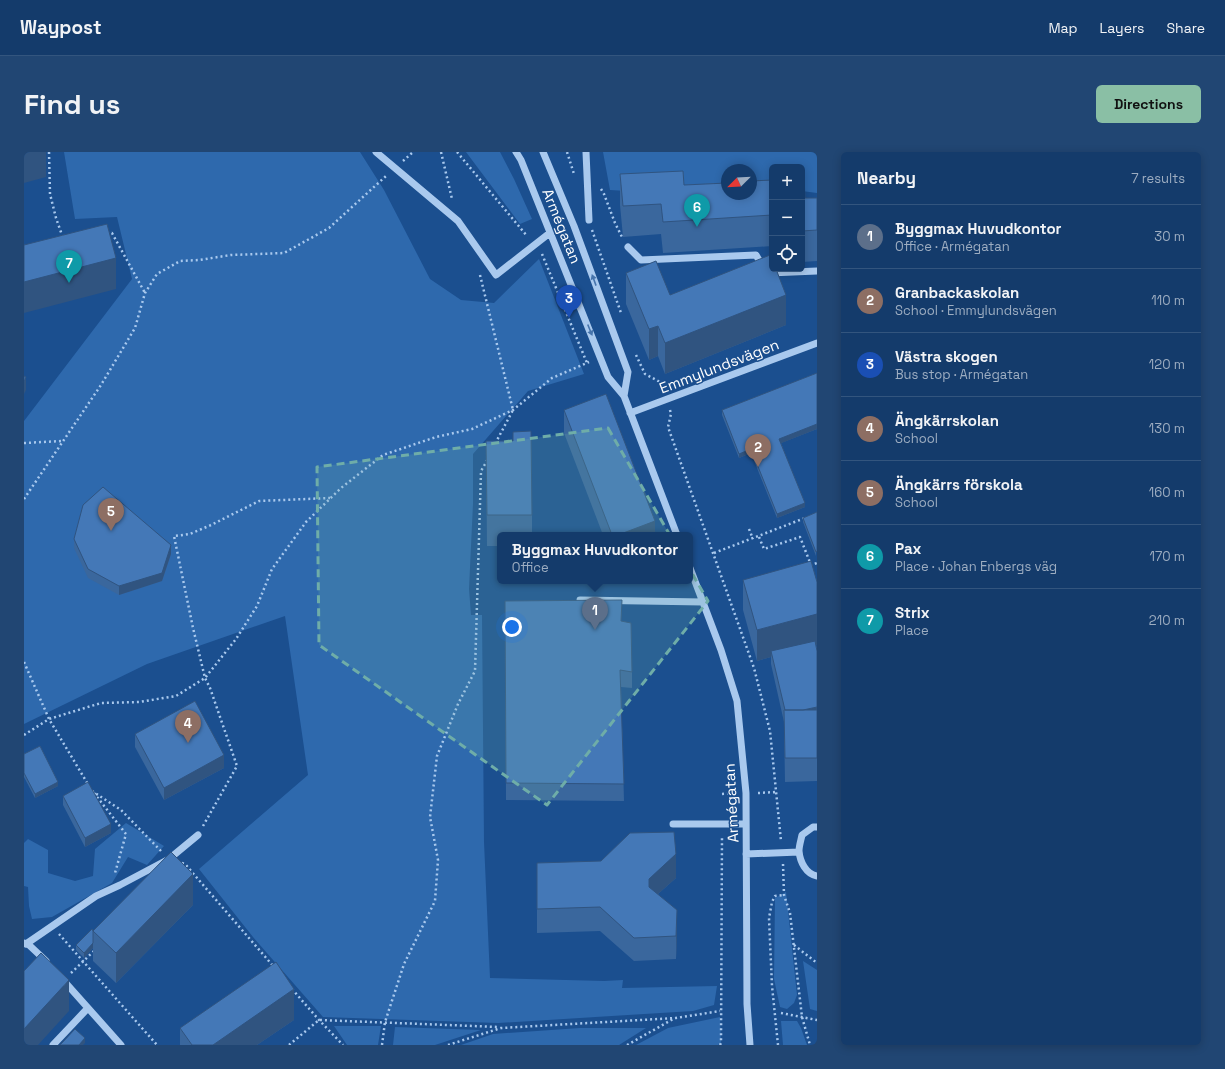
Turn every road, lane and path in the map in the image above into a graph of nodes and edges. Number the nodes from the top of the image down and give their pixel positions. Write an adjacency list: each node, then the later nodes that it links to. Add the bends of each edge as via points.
1 (49, 152): 14 (path, via 50,194)
2 (376, 152): 8 (street)
3 (414, 152): 8 (path)
4 (441, 152): 11 (path)
5 (516, 152): 12 (street, Armégatan)
6 (543, 152): 21 (street, Armégatan, one-way to 6, via 628,372 574,226)
7 (586, 152): 10 (street)
8 (396, 167): 11 (street); 18 (path, via 329,228 284,253 231,255 180,261 157,274)
9 (600, 188): 15 (path)
10 (589, 220)
11 (458, 221): 12 (street, via 496,275)
12 (551, 232): 20 (street, Armégatan, one-way to 20)
13 (104, 235): 18 (path, via 112,233)
14 (65, 242)
15 (628, 247): 17 (street, via 641,260 756,255 766,273)
16 (479, 271): 22 (path)
17 (817, 271)
18 (145, 293): 24 (path, via 135,328 101,385)
19 (817, 343): 23 (street, Emmylundsvägen)
20 (601, 358): 21 (street, Armégatan, via 608,377); 22 (path, via 552,378)
21 (624, 396): 23 (street, Armégatan)
22 (513, 410): 26 (path); 28 (path, via 472,429 436,437 384,455)
23 (630, 413): 32 (street, Armégatan)
24 (62, 441): 25 (path); 29 (path)
25 (24, 443)
26 (492, 451)
27 (488, 458): 72 (path, via 481,471 475,671 458,704 437,756 430,817 438,860 435,901 404,964)
28 (330, 498): 41 (path, via 306,522 272,569 257,606); 41 (path, via 259,501 212,526 190,534 174,536)
29 (24, 499)
30 (810, 516): 33 (path)
31 (749, 530): 34 (path)
32 (677, 532)
33 (759, 537): 34 (path); 36 (path, via 764,549 800,537 811,565)
34 (753, 539): 35 (path)
35 (714, 554)
36 (817, 562)
37 (693, 576): 39 (street, Armégatan)
38 (580, 600): 39 (street)
39 (703, 602): 47 (street, Armégatan, via 737,702 746,793)
40 (24, 662): 42 (path)
41 (205, 678): 42 (path, via 176,696 139,702 101,703); 49 (path, via 237,766)
42 (49, 719): 43 (path); 44 (path)
43 (24, 735)
44 (92, 791): 52 (path, via 121,810); 54 (path, via 126,834)
45 (673, 824): 46 (street)
46 (722, 824): 47 (street); 82 (path)
47 (746, 824): 51 (street, Armégatan)
48 (817, 827): 50 (street, via 802,835)
49 (198, 835): 52 (street)
50 (799, 852): 51 (street); 53 (street, via 804,868)
51 (746, 854): 83 (street, Armégatan, via 747,1004)
52 (169, 859): 54 (street); 63 (path, via 186,864)
53 (817, 876)
54 (110, 889): 56 (street)
55 (784, 895): 84 (path, via 775,896 769,918)
56 (44, 932): 57 (street); 61 (path, via 57,932)
57 (25, 943): 60 (street, via 30,945)
58 (794, 945): 62 (path)
59 (98, 946): 61 (path)
60 (44, 962)
61 (84, 962): 64 (path); 76 (path)
62 (817, 963)
63 (278, 972)
64 (60, 977): 66 (street)
65 (288, 984): 70 (path)
66 (87, 1009): 74 (street); 75 (street)
67 (720, 1012): 69 (path)
68 (781, 1013): 71 (path)
69 (676, 1018): 73 (path); 81 (path)
70 (319, 1020): 72 (path); 77 (path); 78 (path)
71 (817, 1020)
72 (385, 1022): 73 (path); 79 (path)
73 (501, 1028): 80 (path)
74 (53, 1045)
75 (121, 1045)
76 (157, 1045)
77 (289, 1045)
78 (343, 1045)
79 (382, 1045)
80 (448, 1045)
81 (627, 1045)
82 (720, 1045)
83 (750, 1045)
84 (778, 1045)

